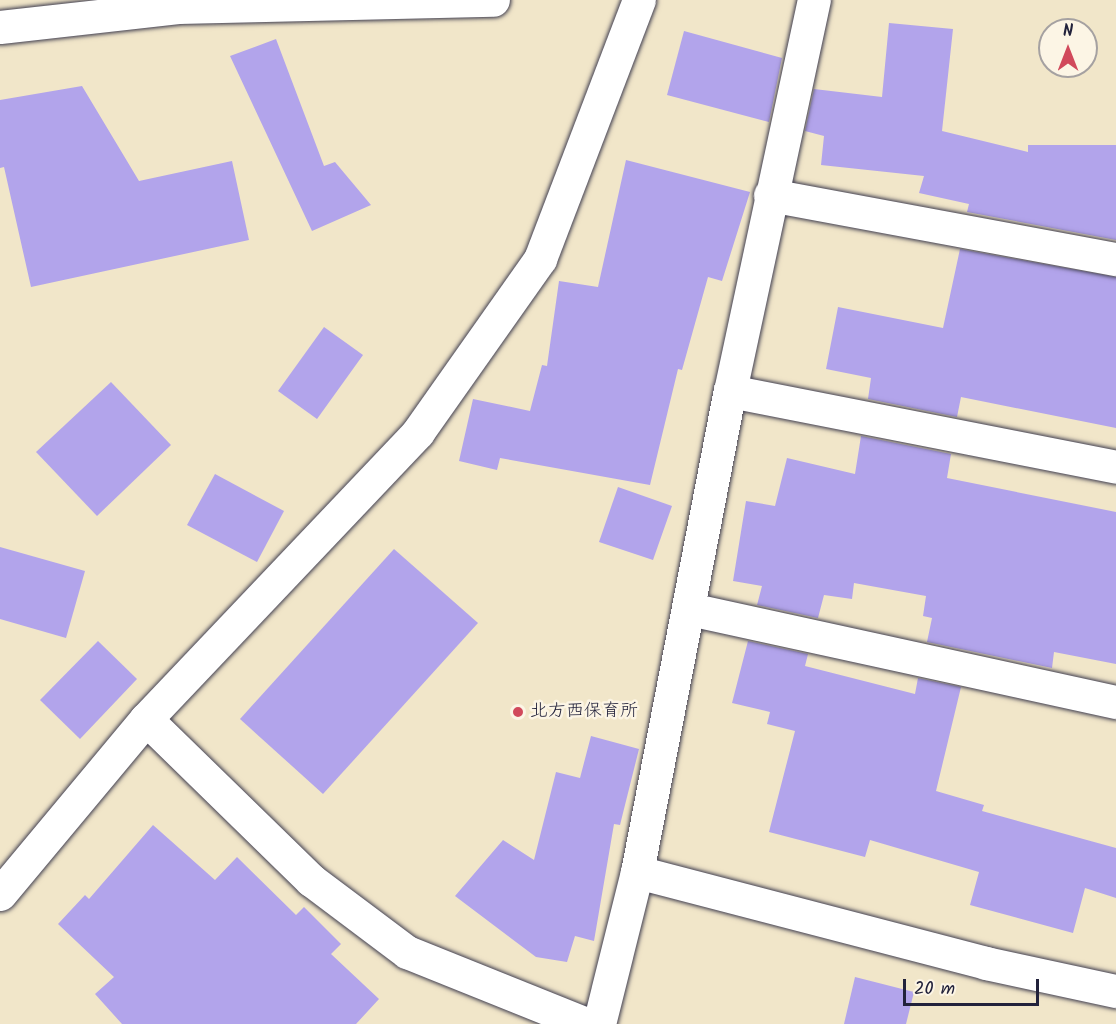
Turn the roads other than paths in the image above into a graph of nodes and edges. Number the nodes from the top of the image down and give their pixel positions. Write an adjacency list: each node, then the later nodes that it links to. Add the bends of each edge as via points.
1 (493, 0): 4 (street)
2 (639, 0): 12 (street, via 540,259 418,432)
3 (814, 0): 6 (street)
4 (178, 4): 5 (street)
5 (0, 27)
6 (771, 195): 7 (street); 8 (street)
7 (1116, 259)
8 (730, 391): 9 (street); 10 (street)
9 (1116, 466)
10 (689, 609): 11 (street); 13 (street)
11 (1116, 702)
12 (146, 719): 14 (street); 16 (street, via 311,880 407,952)
13 (637, 872): 15 (street, via 986,963); 17 (street)
14 (0, 894)
15 (1116, 991)
16 (586, 1024)
17 (599, 1024)

